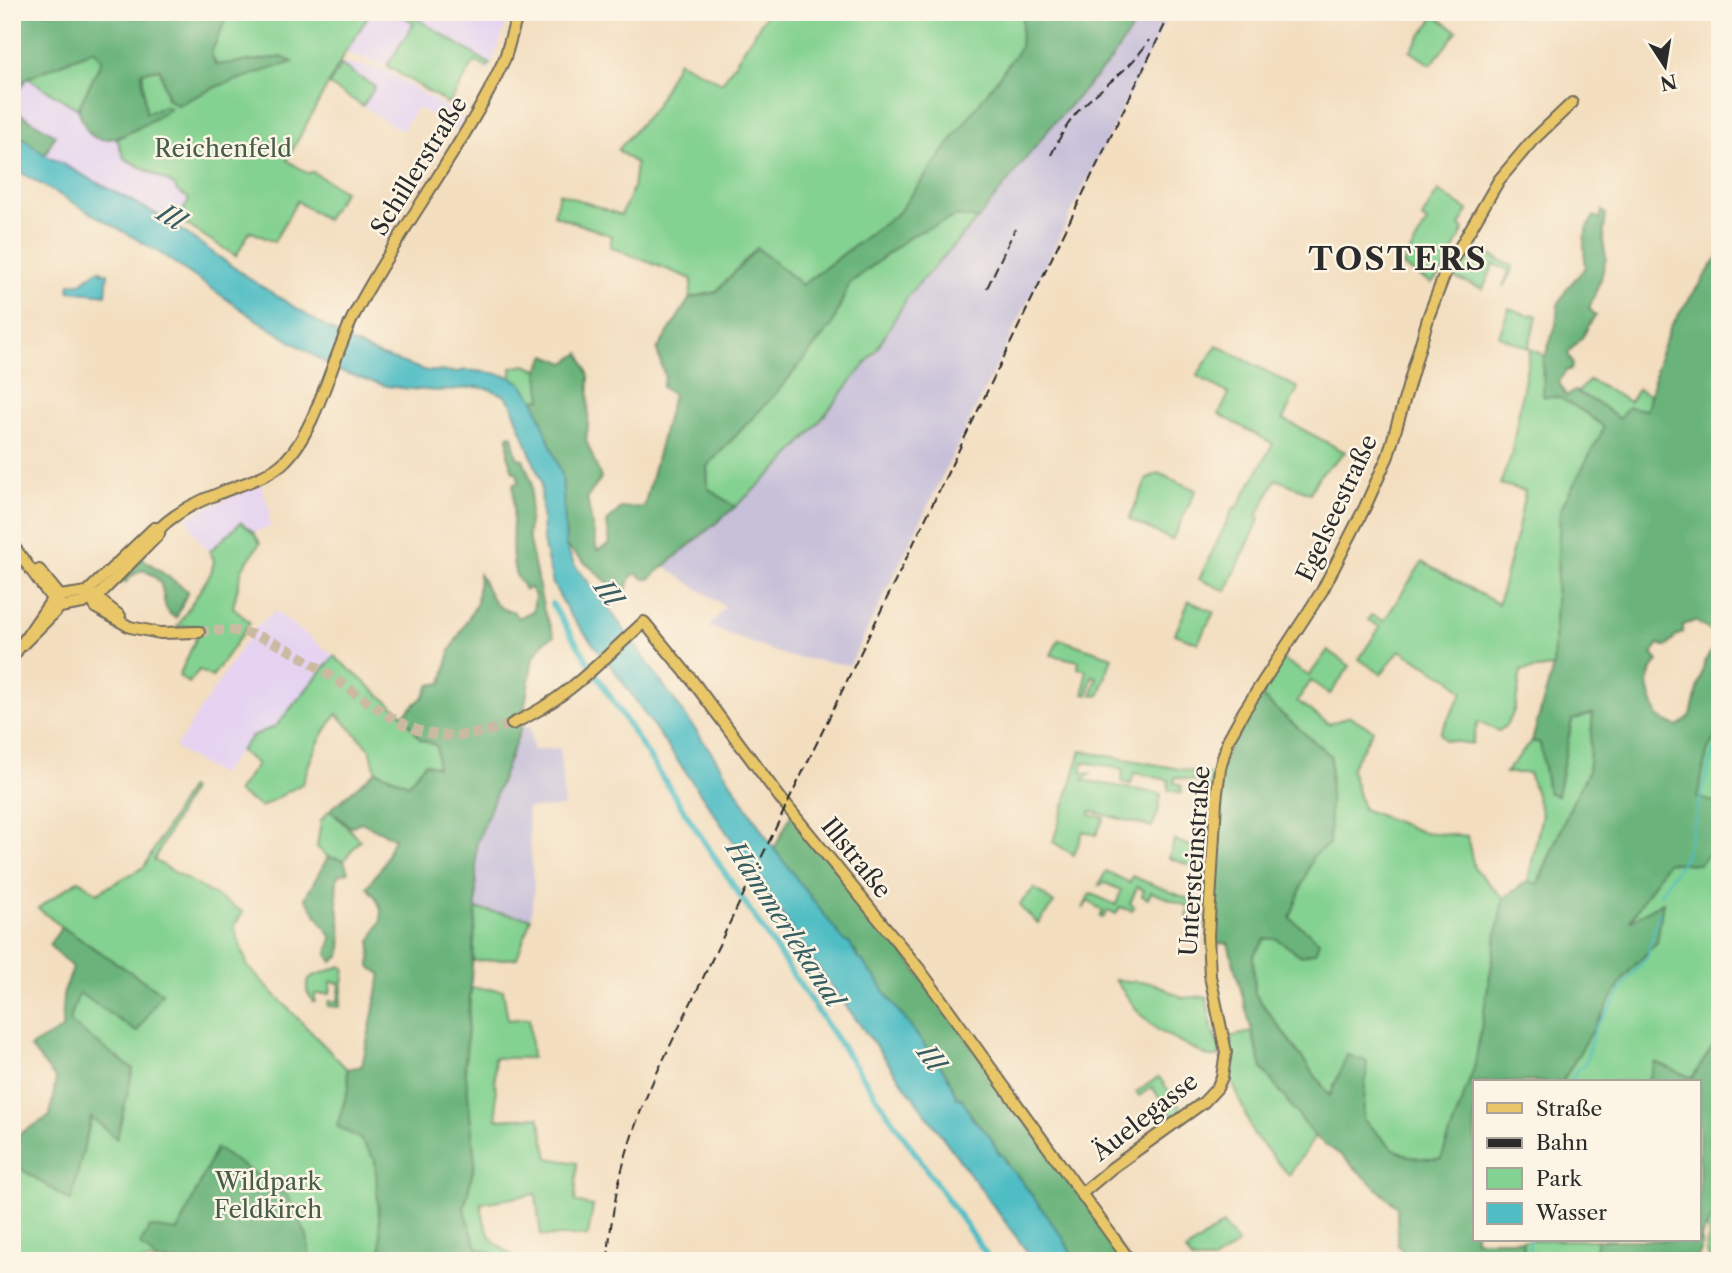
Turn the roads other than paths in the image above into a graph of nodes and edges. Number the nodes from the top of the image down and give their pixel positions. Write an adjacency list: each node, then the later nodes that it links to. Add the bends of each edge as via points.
1 (517, 14): 4 (main road, Schillerstraße, via 505,58 480,109 366,293 299,444 283,463 259,477 154,528)
2 (1572, 103): 9 (main road, Egelseestraße, via 1515,163 1446,277 1429,315 1388,456 1365,507 1322,591)
3 (13, 545): 5 (main road, via 26,555)
4 (90, 596): 5 (main road); 6 (main road, via 96,608 130,627 160,633)
5 (57, 601): 7 (main road)
6 (199, 632)
7 (12, 657)
8 (512, 724): 11 (main road, Illstraße, via 549,706 644,622 920,970)
9 (1228, 740): 10 (main road, Untersteinstraße, via 1216,801 1208,936)
10 (1226, 1067): 11 (main road, Äuelegasse, via 1217,1088 1203,1102)
11 (1081, 1194): 12 (main road, Illstraße)
12 (1130, 1261)

